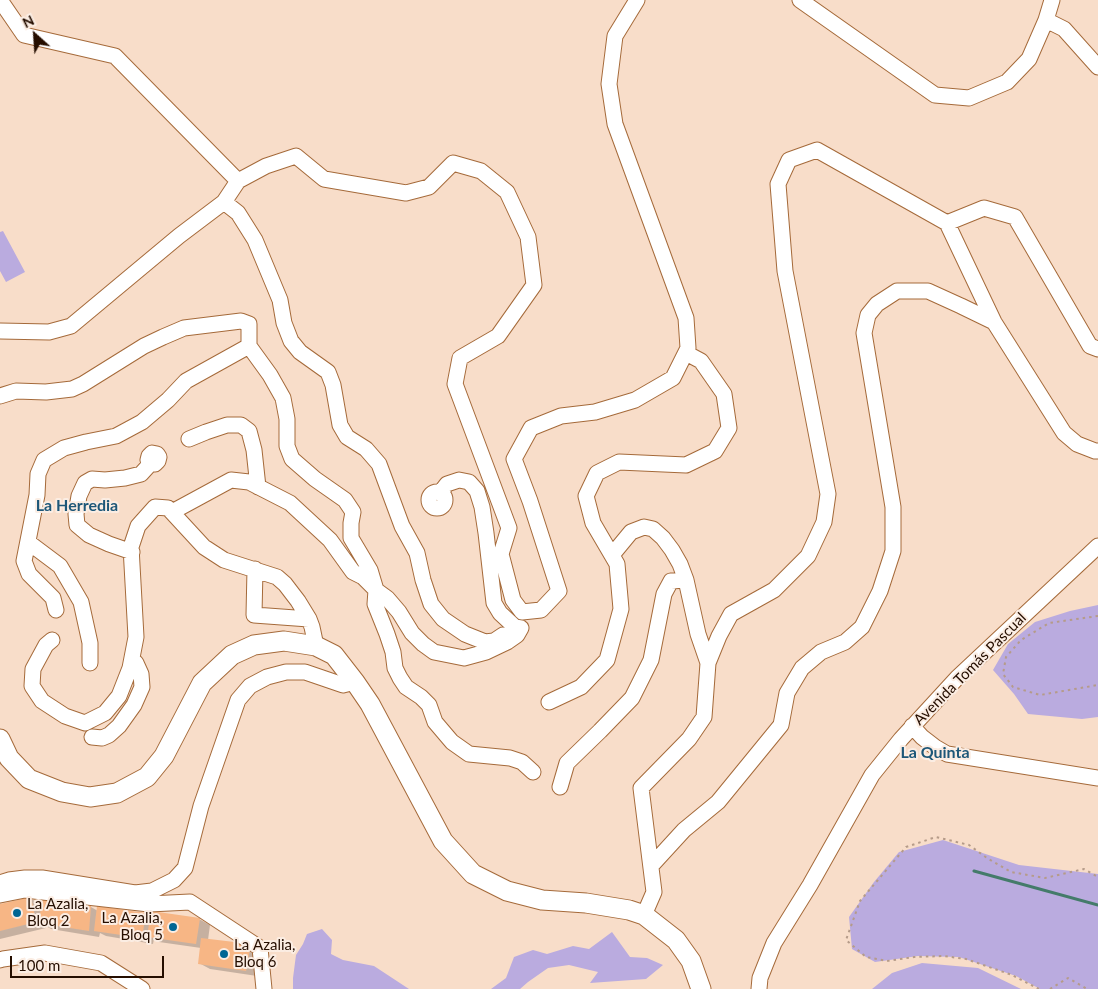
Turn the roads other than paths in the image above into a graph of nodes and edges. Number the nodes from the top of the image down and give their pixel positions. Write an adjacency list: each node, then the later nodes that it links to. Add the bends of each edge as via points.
1 (0, 0): 7 (street, via 24,34 114,56)
2 (638, 0): 14 (street, via 615,36 609,84 615,124 686,318)
3 (800, 0): 5 (street, via 935,95 943,96 969,98 1007,82 1029,59)
4 (1052, 0): 5 (street)
5 (1046, 20): 6 (street, via 1064,29)
6 (1098, 66)
7 (238, 181): 8 (street); 14 (street, via 266,166 296,156 324,179 406,193 429,187 453,163 481,171 507,192 528,237 534,285 498,336 460,358 455,384 508,528 501,554 513,600 522,612 541,610 559,591 514,459 531,428 561,416 594,412 635,400 673,378)
8 (224, 202): 11 (street, via 71,326 49,332); 31 (street, via 238,213 256,240 280,300 291,341 300,352 328,372 340,425 347,437 366,449 379,464 402,526 417,553 431,604 443,619 465,634 485,642 494,641)
9 (947, 224): 10 (street); 13 (street, via 984,208 1015,217 1090,346); 36 (street, via 817,150 789,160 778,184 785,271 828,494 824,522 808,556 774,590 731,614)
10 (994, 322): 17 (street, via 1064,432 1077,444); 45 (street, via 928,291 897,290 868,315 864,333 893,507 893,550 880,591 862,628 845,642 821,652 802,668 787,693 781,725 725,794 684,830)
11 (0, 331)
12 (249, 346): 15 (street, via 249,324 241,320 184,328 162,336 72,389 16,391); 22 (street, via 186,381 142,422 116,436 64,448 44,460 38,474); 28 (street, via 283,398 287,446 292,459 345,500 353,512 351,538 370,570)
13 (1098, 349)
14 (686, 353): 25 (street, via 701,361 724,394 729,428 715,451 686,465 619,462 597,473 586,496 593,523)
15 (0, 396)
16 (189, 439): 19 (street, via 227,425 241,426 249,431)
17 (1098, 451)
18 (151, 463): 24 (street, via 141,474 92,479 85,483 79,496 77,525 89,535)
19 (258, 487): 21 (street, via 249,482 231,480); 28 (street, via 290,504 330,540 353,572)
20 (440, 493): 31 (street, via 448,484 459,480 469,482 477,491 482,507 494,603)
21 (172, 512): 24 (street, via 168,508 155,507 138,526); 26 (street, via 204,547 224,560)
22 (28, 542): 29 (street, via 24,562 29,574 53,598); 35 (street, via 60,566 81,602 90,643)
23 (1098, 546): 39 (street, Avenida Tomás Pascual, via 957,678)
24 (132, 552): 34 (street, via 136,637)
25 (612, 555): 27 (street, via 631,532 644,527 653,529 672,550); 38 (street, via 617,564 622,609 607,660 581,687)
26 (255, 569): 30 (street, via 277,577 285,584); 30 (street, via 254,615)
27 (686, 580): 36 (street); 44 (street, via 671,581 664,594 651,660 632,698 567,763)
28 (376, 590): 31 (street, via 399,612 412,633 434,652 464,658 486,652 517,635 521,628); 42 (street, via 375,604 393,652 395,668 406,686 429,705 435,722 452,742 469,754 510,758 522,762)
29 (56, 610)
30 (309, 619): 33 (street)
31 (515, 627)
32 (52, 640): 34 (street, via 34,669 32,686 42,701 65,716 85,723 105,713 119,696)
33 (316, 646): 37 (main road, via 334,655); 41 (main road, via 284,641 254,645 232,655 202,683 164,756 147,777 116,793 90,797 62,792 29,778 9,758)
34 (132, 659): 40 (street, via 141,674 142,687 134,705 108,735)
35 (90, 663)
36 (708, 663): 45 (street, via 704,717 689,739 641,788)
37 (356, 682): 46 (street, via 343,685 305,672 286,672 250,686 238,700 201,806 185,868 174,880 152,891 134,893 42,878); 48 (main road, via 443,841 472,874 506,891 542,900)
38 (549, 702)
39 (912, 726): 43 (street, via 947,754); 53 (street, Avenida Tomás Pascual, via 872,775 774,943)
40 (92, 737)
41 (0, 739)
42 (534, 772)
43 (1098, 778)
44 (560, 787)
45 (651, 866): 48 (street, via 654,892)
46 (0, 883)
47 (0, 895): 51 (street, via 25,890 149,904 190,902 260,948)
48 (644, 914): 52 (main road, via 676,940 691,961)
49 (0, 960): 50 (street, via 45,953 101,963)
50 (142, 989)
51 (264, 989)
52 (700, 989)
53 (758, 989)

